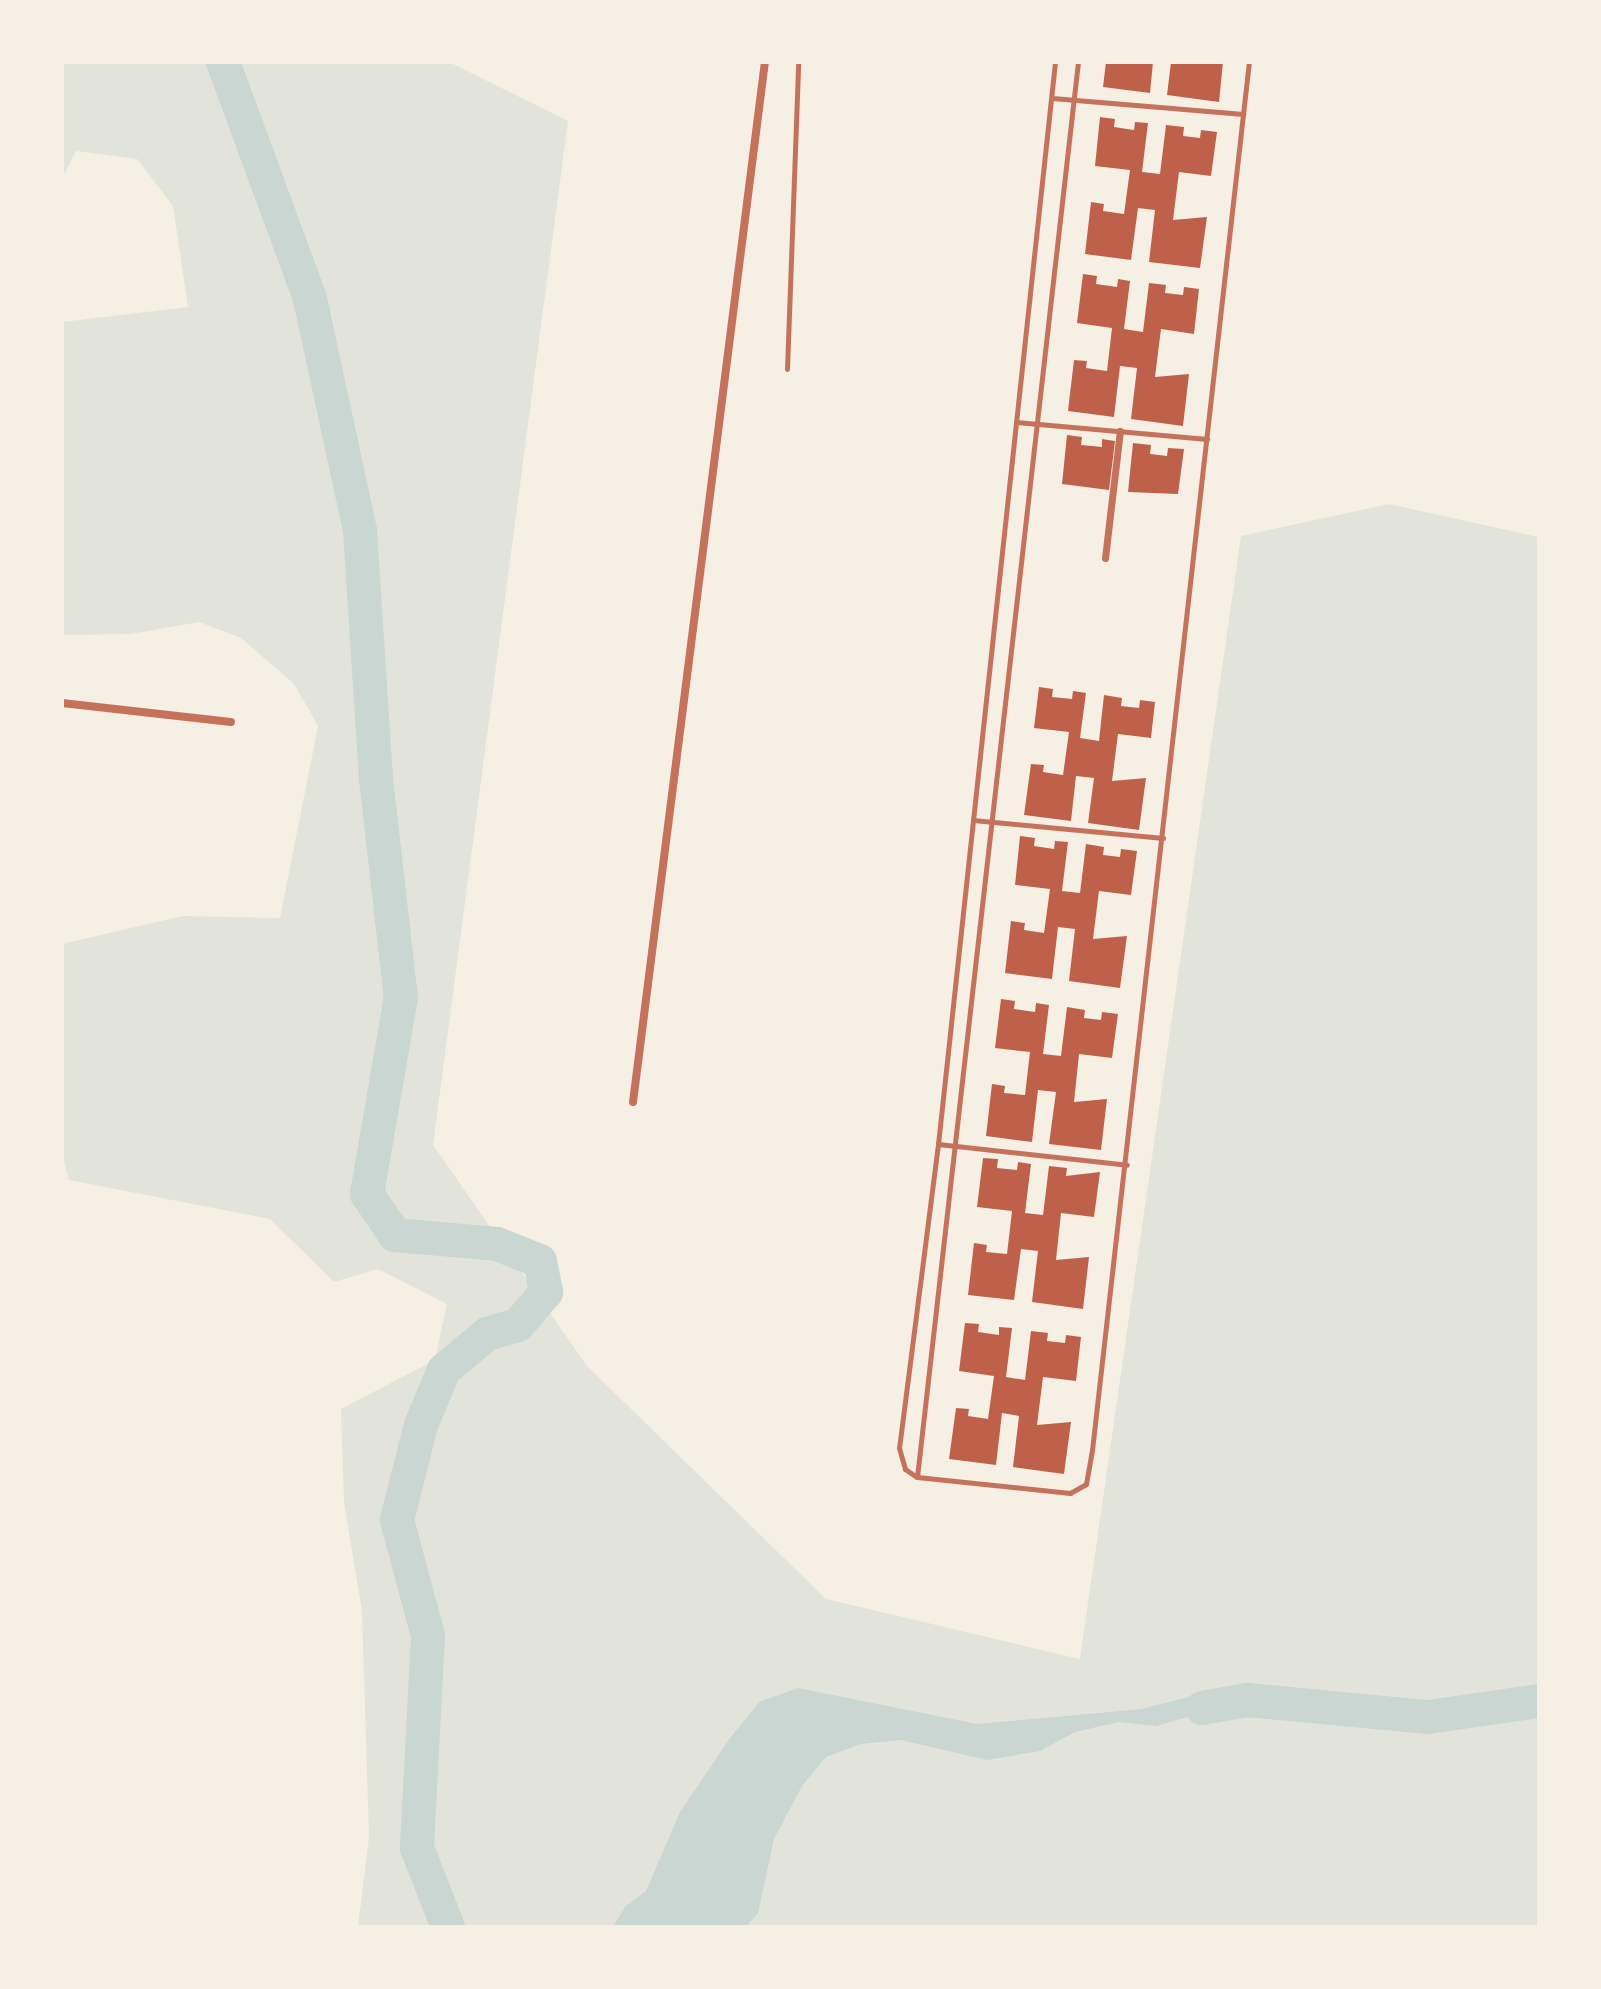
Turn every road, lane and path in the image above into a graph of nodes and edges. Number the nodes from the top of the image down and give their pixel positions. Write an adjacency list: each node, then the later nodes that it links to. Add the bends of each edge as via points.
1 (765, 62): 20 (street)
2 (798, 62): 9 (lane)
3 (1055, 62): 6 (lane)
4 (1078, 62): 7 (lane)
5 (1249, 62): 8 (lane)
6 (1052, 98): 7 (lane); 10 (lane)
7 (1074, 98): 8 (lane); 11 (lane)
8 (1243, 114): 13 (lane)
9 (787, 369)
10 (1016, 422): 11 (lane); 17 (lane)
11 (1038, 424): 12 (lane); 18 (lane)
12 (1120, 431): 13 (lane); 14 (street)
13 (1207, 439): 19 (lane)
14 (1105, 558)
15 (62, 703): 16 (street)
16 (231, 722)
17 (973, 820): 18 (lane); 21 (lane)
18 (993, 822): 19 (lane); 22 (lane)
19 (1163, 838): 23 (lane)
20 (633, 1102)
21 (938, 1144): 22 (lane); 24 (lane, via 899,1448 905,1469)
22 (957, 1146): 23 (lane); 24 (lane)
23 (1127, 1165): 24 (lane, via 1086,1484 1070,1493)
24 (917, 1477)

